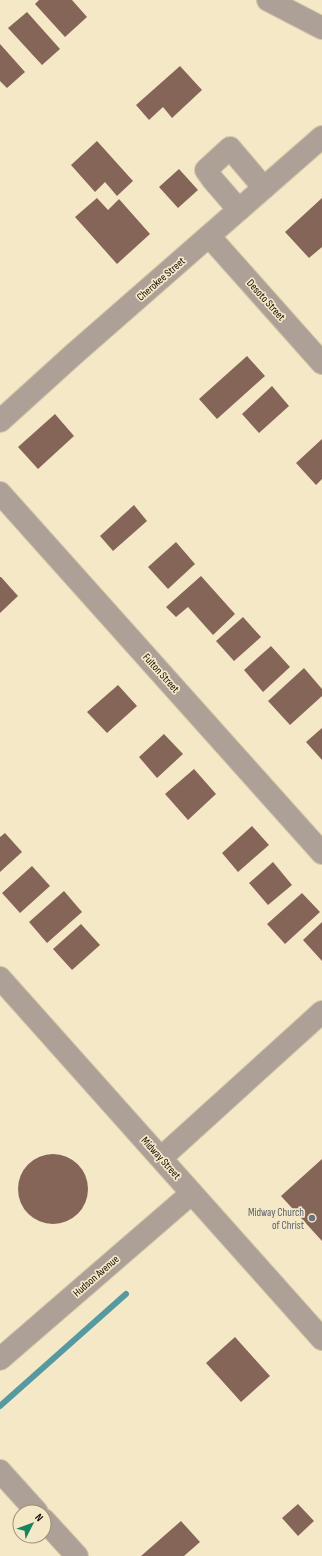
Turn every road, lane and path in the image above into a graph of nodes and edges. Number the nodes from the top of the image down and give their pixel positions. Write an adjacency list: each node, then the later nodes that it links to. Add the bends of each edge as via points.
1 (268, 0): 2 (street)
2 (322, 28)
3 (322, 137): 4 (street, Cherokee Street)
4 (264, 188): 5 (street, Cherokee Street); 5 (street, via 230,148 206,170)
5 (239, 210): 6 (street, Cherokee Street)
6 (209, 236): 7 (street, Desoto Street); 8 (street, Cherokee Street)
7 (322, 363)
8 (0, 421)
9 (0, 493): 10 (street, Fulton Street)
10 (322, 853)
11 (0, 978): 13 (street, Midway Street)
12 (322, 1012): 13 (street)
13 (161, 1158): 14 (street, Midway Street)
14 (192, 1193): 15 (street, Midway Street); 16 (street, Hudson Avenue)
15 (322, 1339)
16 (0, 1359)
17 (0, 1471): 18 (street)
18 (30, 1504)
19 (52, 1529): 20 (street)
20 (76, 1556)

